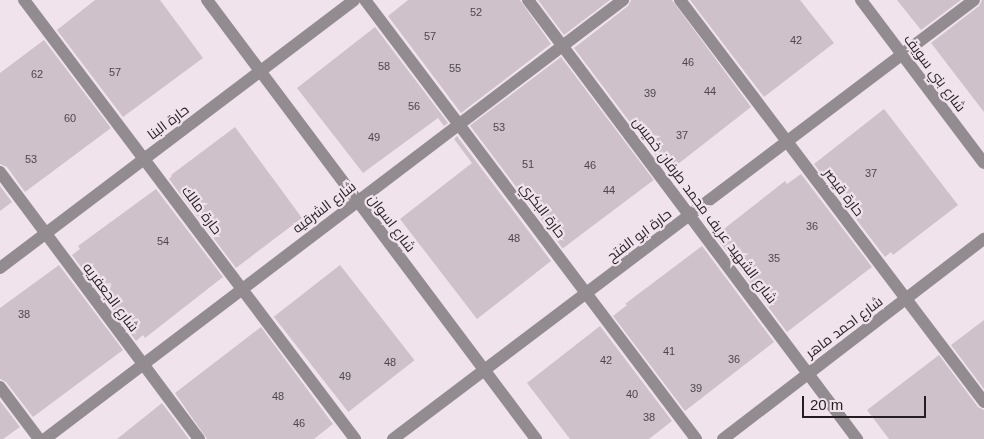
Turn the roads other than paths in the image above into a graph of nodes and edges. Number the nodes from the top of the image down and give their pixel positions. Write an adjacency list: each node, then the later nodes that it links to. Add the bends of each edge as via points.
1 (24, 0): 15 (street, حارة مالك)
2 (207, 0): 12 (street, شارع اسوان)
3 (354, 0): 12 (street, حارة البنا)
4 (365, 0): 13 (street, حارة البكري)
5 (528, 0): 10 (street, شارع الشهيد عريف محمد طرفان خميس)
6 (623, 0): 10 (street, شارع الشرقيه)
7 (680, 0): 14 (street, حارة قيصر)
8 (861, 0): 11 (street, شارع بني سويف)
9 (974, 0): 11 (street, حارة ابو الفتح)
10 (562, 46): 13 (street, شارع الشرقيه); 19 (street, شارع الشهيد عريف محمد طرفان خميس)
11 (902, 54): 14 (street, حارة ابو الفتح); 16 (street, شارع بني سويف)
12 (260, 71): 15 (street, حارة البنا); 18 (street, شارع اسوان)
13 (459, 124): 18 (street, شارع الشرقيه); 24 (street, حارة البكري)
14 (787, 141): 19 (street, حارة ابو الفتح); 25 (street, حارة قيصر)
15 (144, 159): 20 (street, حارة البنا); 23 (street, حارة مالك)
16 (984, 163)
17 (0, 172): 20 (street, شارع الجعفريه)
18 (357, 201): 23 (street, شارع الشرقيه); 27 (street, شارع اسوان)
19 (690, 215): 24 (street, حارة ابو الفتح); 28 (street, شارع الشهيد عريف محمد طرفان خميس)
20 (46, 233): 22 (street, حارة البنا); 26 (street, شارع الجعفريه)
21 (984, 239): 25 (street, شارع احمد ماهر)
22 (0, 268)
23 (242, 289): 26 (street, شارع الشرقيه); 34 (street, حارة مالك)
24 (586, 293): 27 (street, حارة ابو الفتح); 37 (street, حارة البكري)
25 (906, 299): 28 (street, شارع احمد ماهر); 30 (street, حارة قيصر)
26 (143, 364): 32 (street, شارع الشرقيه); 33 (street, شارع الجعفريه)
27 (485, 370): 35 (street, حارة ابو الفتح); 36 (street, شارع اسوان)
28 (808, 374): 38 (street, شارع احمد ماهر); 39 (street, شارع الشهيد عريف محمد طرفان خميس)
29 (0, 387): 31 (street)
30 (984, 402)
31 (39, 439)
32 (44, 439)
33 (199, 439)
34 (355, 439)
35 (393, 439)
36 (536, 439)
37 (696, 439)
38 (723, 439)
39 (857, 439)

